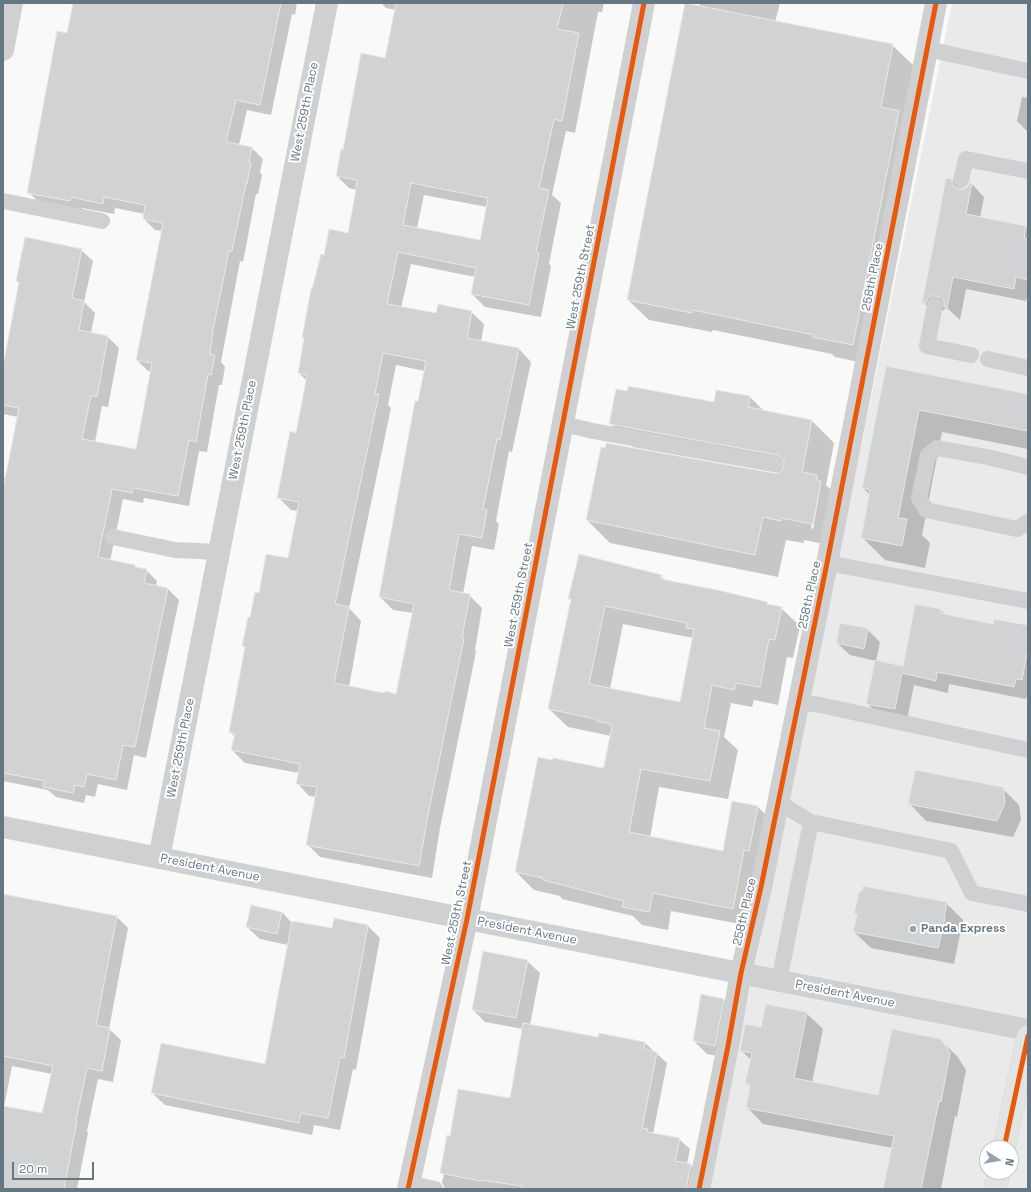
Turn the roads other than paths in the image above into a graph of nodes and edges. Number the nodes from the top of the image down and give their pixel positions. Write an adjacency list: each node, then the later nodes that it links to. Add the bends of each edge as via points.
1 (12, 3): 6 (street)
2 (327, 3): 21 (street, West 259th Place)
3 (644, 3): 16 (street, West 259th Street)
4 (936, 3): 5 (street, 258th Place)
5 (927, 49): 7 (lane); 22 (street, 258th Place)
6 (3, 50)
7 (1028, 71)
8 (1028, 171): 9 (lane, via 966,159)
9 (962, 180)
10 (3, 201): 11 (lane)
11 (102, 221)
12 (935, 305): 13 (lane, via 927,346)
13 (971, 355)
14 (988, 359): 15 (lane)
15 (1028, 368)
16 (563, 424): 17 (lane); 31 (street, West 259th Street)
17 (775, 464)
18 (1028, 467): 19 (lane, via 937,448 928,455 919,498 926,510 1017,529)
19 (1028, 522)
20 (113, 536): 21 (lane, via 175,550)
21 (219, 552): 29 (street, West 259th Place)
22 (827, 563): 23 (lane); 24 (street, 258th Place)
23 (1028, 601)
24 (799, 702): 25 (lane); 26 (street, 258th Place)
25 (1028, 750)
26 (778, 802): 27 (lane); 32 (street, 258th Place)
27 (811, 822): 30 (lane, via 951,851 972,893); 33 (lane)
28 (3, 827): 29 (street, President Avenue)
29 (159, 858): 31 (street, President Avenue)
30 (1028, 904)
31 (467, 918): 32 (street, President Avenue); 37 (street, West 259th Street)
32 (741, 973): 33 (street, President Avenue); 39 (street, 258th Place)
33 (779, 981): 34 (street, President Avenue)
34 (1028, 1030)
35 (1028, 1036): 36 (highway)
36 (1006, 1140)
37 (409, 1186): 38 (lane)
38 (435, 1189)
39 (699, 1189)

